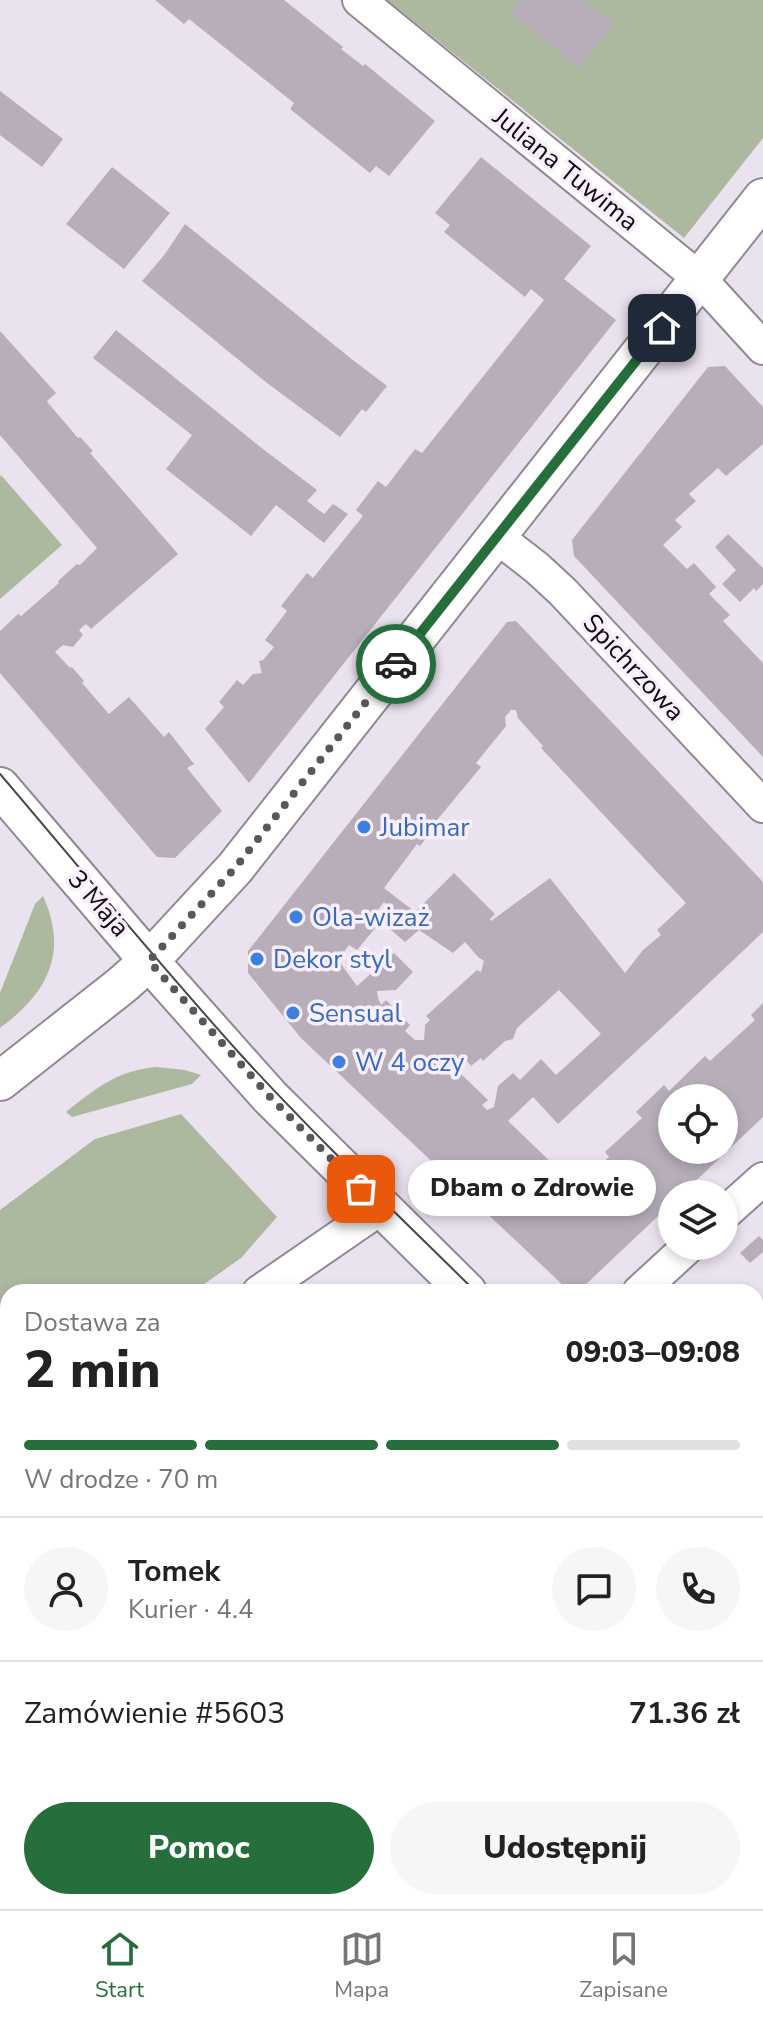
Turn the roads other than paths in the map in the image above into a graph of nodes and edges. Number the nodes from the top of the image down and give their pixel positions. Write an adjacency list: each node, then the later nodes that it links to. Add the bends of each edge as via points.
1 (359, 0): 3 (street, Juliana Tuwima)
2 (763, 198): 3 (street)
3 (700, 279): 4 (street, Juliana Tuwima); 5 (street)
4 (763, 348)
5 (497, 537): 7 (street, Spichrzowa, via 563,592); 8 (street, via 235,868)
6 (0, 787): 8 (street, 3 Maja)
7 (763, 806)
8 (149, 961): 9 (street); 12 (street, 3 Maja, via 270,1097)
9 (0, 1081)
10 (763, 1179): 11 (street)
11 (738, 1201)
12 (381, 1208): 14 (street); 15 (street, 3 Maja)
13 (674, 1260): 16 (street)
14 (271, 1284)
15 (459, 1284)
16 (648, 1284)

